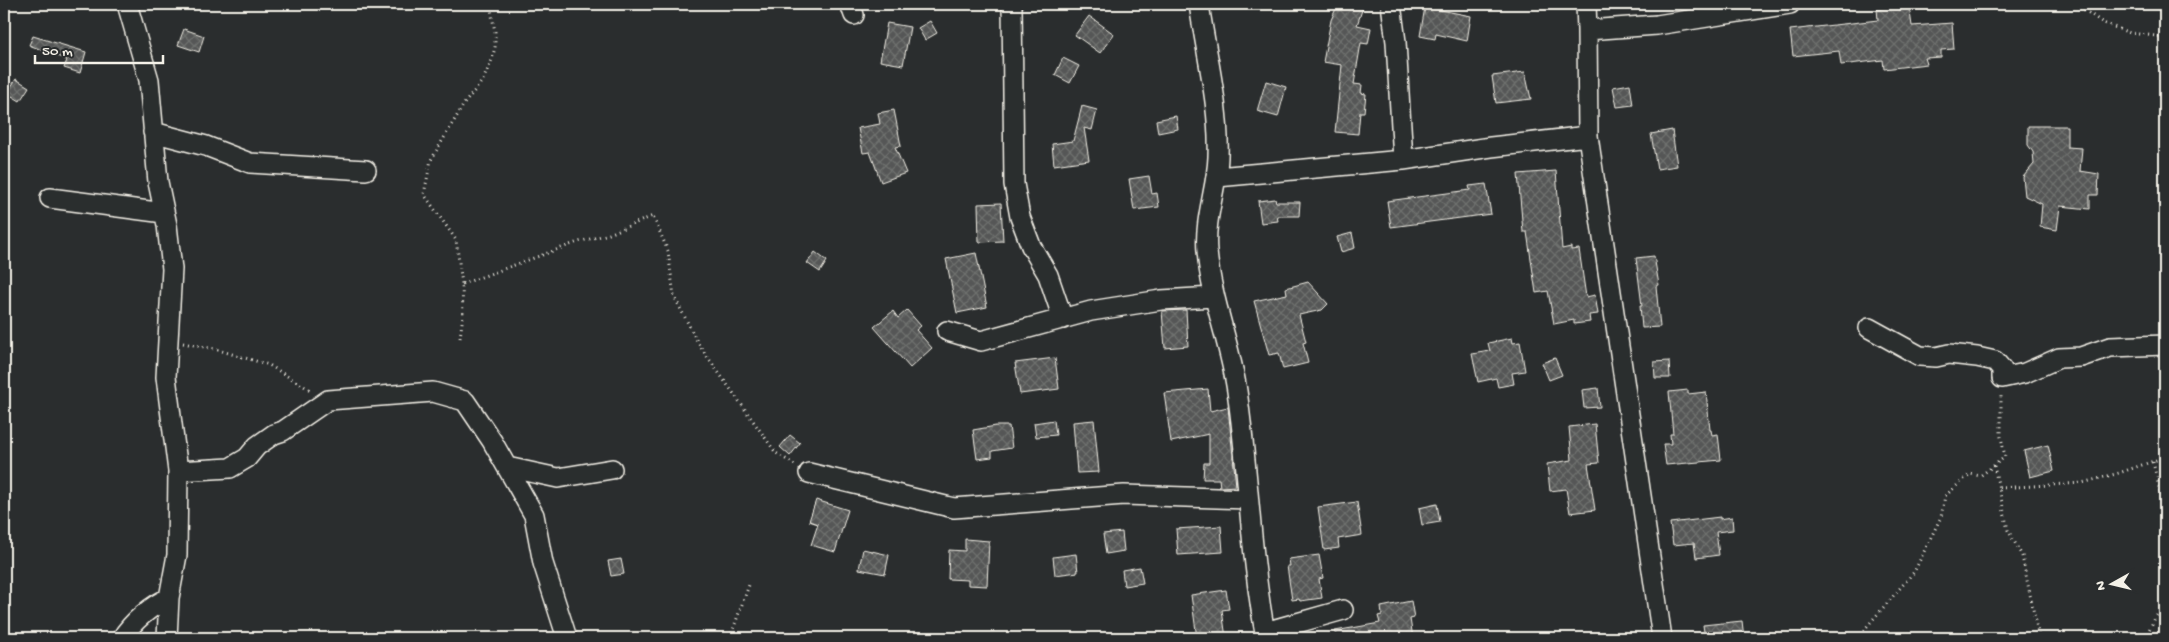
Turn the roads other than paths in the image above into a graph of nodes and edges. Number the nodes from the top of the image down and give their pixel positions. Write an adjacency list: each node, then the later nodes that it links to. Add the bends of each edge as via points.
1 (127, 4): 9 (street, via 149,80)
2 (1012, 4): 17 (street, via 1014,184 1020,217 1031,246 1048,275)
3 (1199, 4): 13 (street, via 1218,129)
4 (1391, 4): 11 (street)
5 (1586, 4): 8 (street)
6 (1790, 4): 7 (street)
7 (1764, 6): 8 (street, via 1657,25)
8 (1587, 30): 10 (street)
9 (153, 132): 12 (street, via 206,146 250,163); 15 (street)
10 (1588, 136): 11 (street); 32 (street)
11 (1403, 160): 13 (street)
12 (366, 170)
13 (1216, 177): 16 (street, via 1206,249)
14 (50, 198): 15 (street)
15 (164, 213): 23 (street, via 172,269 166,376)
16 (1214, 297): 17 (street, via 1161,300 1091,311); 25 (street, via 1237,389)
17 (1063, 319): 19 (street, via 981,341)
18 (1869, 328): 20 (street, via 1920,356 1949,354 1995,361 2002,369 2002,378 2025,374 2059,358 2082,357 2110,347)
19 (946, 331)
20 (2165, 345)
21 (507, 467): 22 (street, via 558,478); 23 (street, via 465,401 434,392 328,400 268,438 247,458 230,468); 31 (street, via 534,514 543,563)
22 (612, 469)
23 (178, 471): 26 (street, via 177,555)
24 (809, 473): 25 (street, via 954,508 1124,495)
25 (1248, 499): 28 (street)
26 (169, 598): 29 (street, via 147,612); 30 (street)
27 (1344, 610): 28 (street)
28 (1266, 635)
29 (122, 638)
30 (167, 638)
31 (567, 638)
32 (1662, 638)

